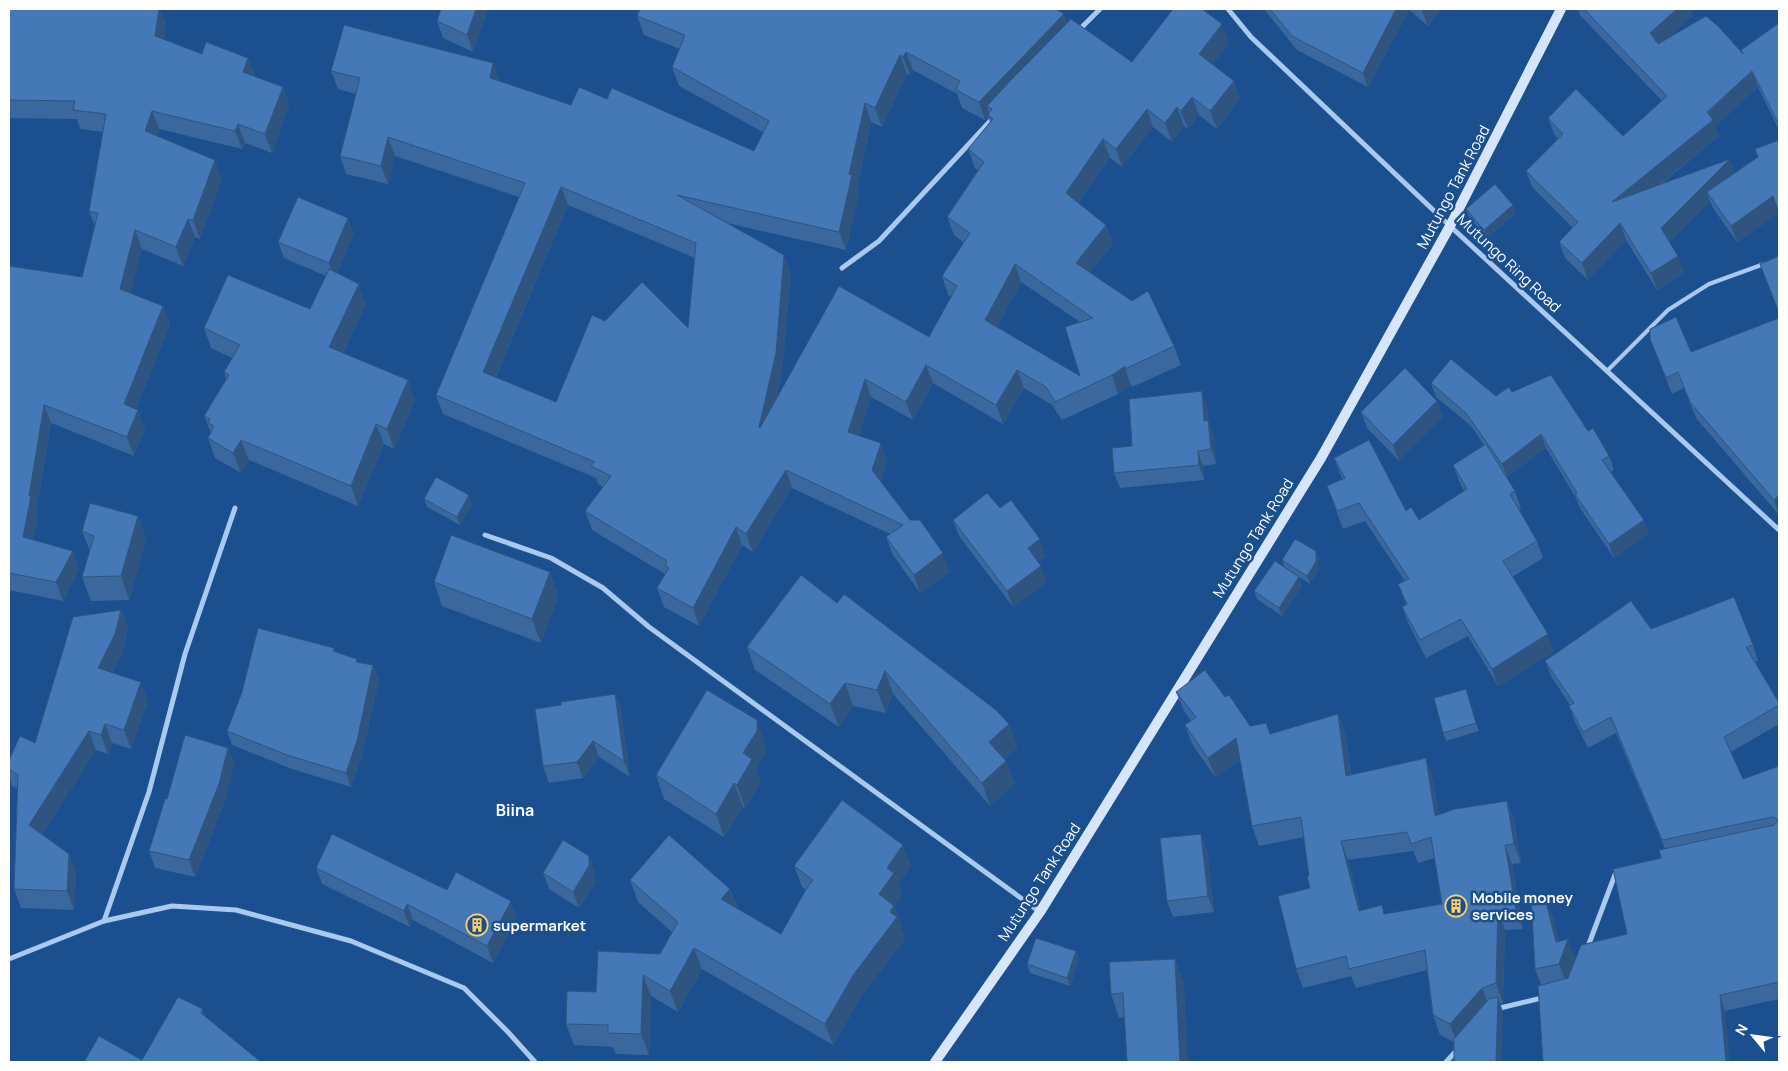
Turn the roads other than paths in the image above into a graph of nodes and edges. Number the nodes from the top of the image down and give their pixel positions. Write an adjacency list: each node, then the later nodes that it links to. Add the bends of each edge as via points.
1 (1100, 9): 4 (street)
2 (1228, 9): 6 (street, Mutungo Ring Road, via 1251,37)
3 (1561, 9): 6 (street, Mutungo Tank Road)
4 (1074, 35)
5 (996, 115): 8 (street, via 879,241)
6 (1450, 226): 9 (street, Mutungo Ring Road); 14 (street, Mutungo Tank Road, via 1321,458)
7 (1770, 262): 9 (lane, via 1710,284 1668,310)
8 (842, 268)
9 (1608, 370): 11 (street, Mutungo Ring Road)
10 (235, 508): 15 (street, via 185,654 149,792)
11 (1779, 530)
12 (485, 535): 14 (street, via 551,558 603,588 648,627)
13 (1625, 870): 16 (street, via 1616,872)
14 (1040, 912): 22 (street, Mutungo Tank Road)
15 (104, 921): 17 (street); 21 (street, via 172,906 236,910 351,941 464,988)
16 (1585, 955)
17 (9, 959)
18 (1553, 996): 19 (street)
19 (1492, 1010)
20 (1460, 1047): 23 (street)
21 (535, 1062)
22 (935, 1062)
23 (1446, 1062)

